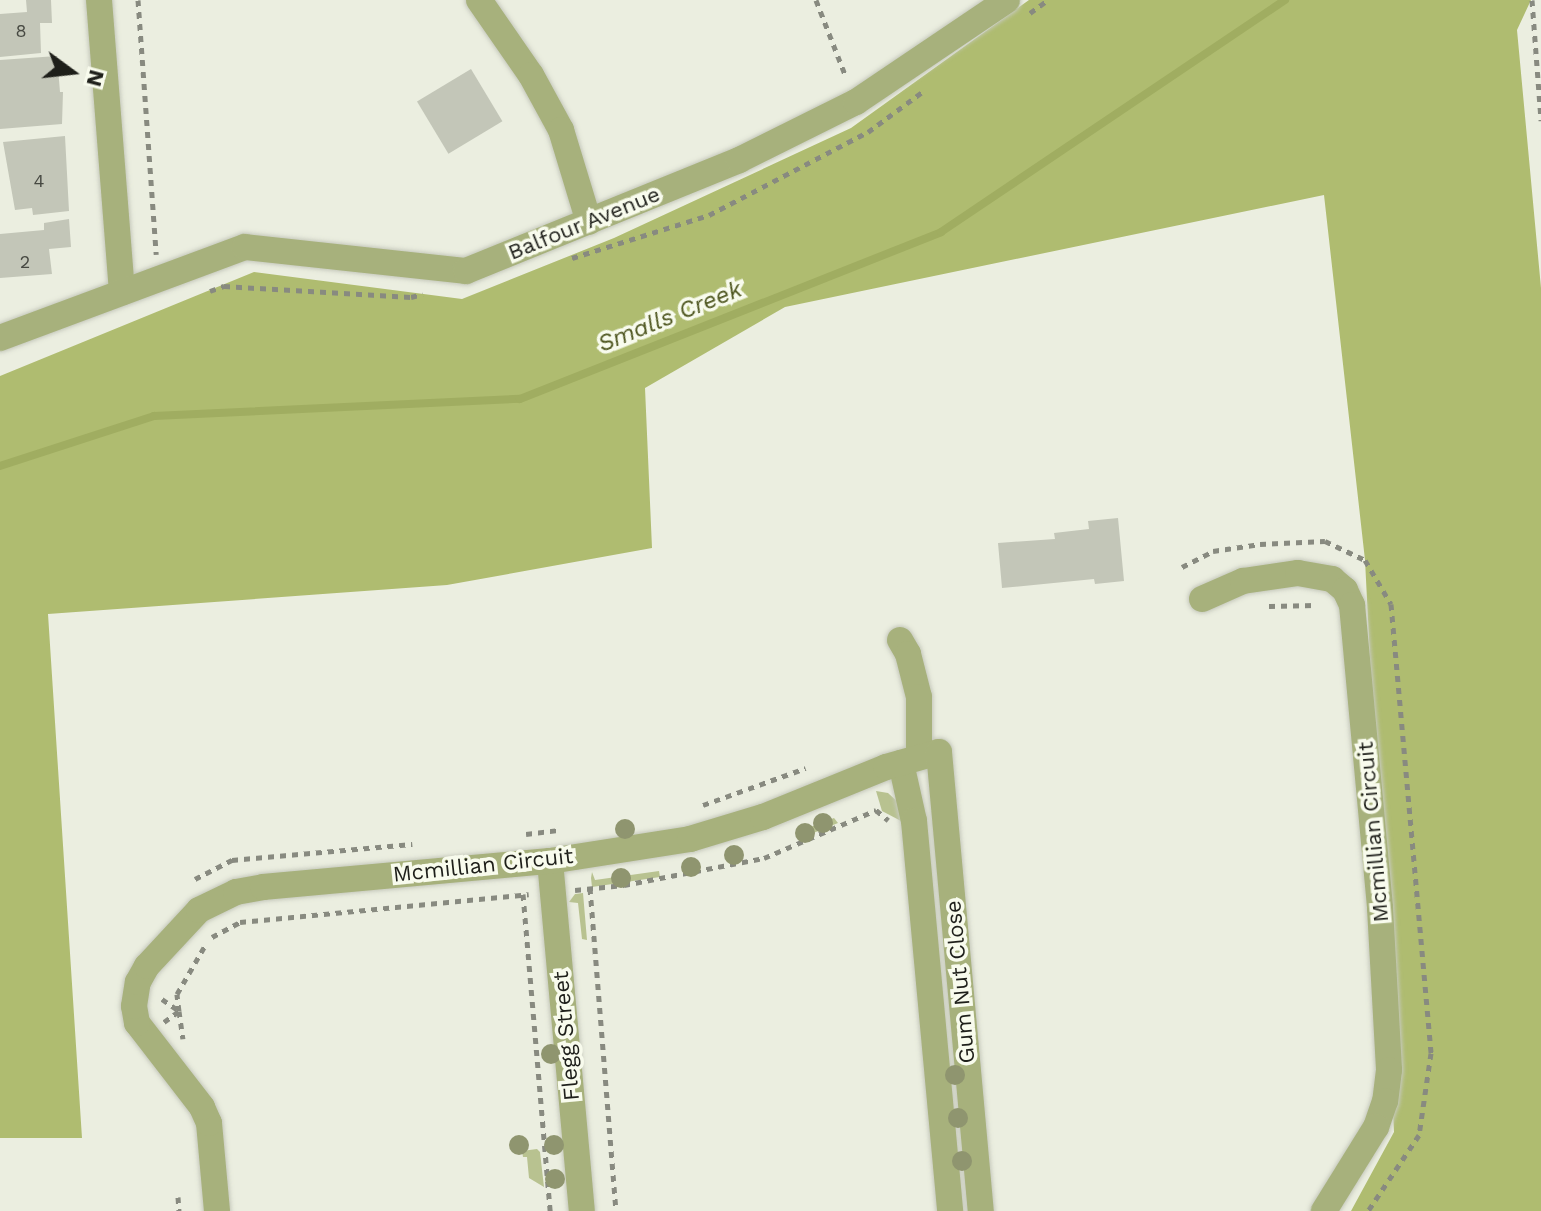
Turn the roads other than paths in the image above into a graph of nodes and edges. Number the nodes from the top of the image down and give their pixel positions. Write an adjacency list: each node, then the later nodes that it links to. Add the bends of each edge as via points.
1 (99, 0): 5 (street)
2 (479, 0): 4 (street, via 561,130)
3 (1007, 0): 4 (street, Balfour Avenue, via 856,102 739,160)
4 (589, 222): 5 (street, Balfour Avenue, via 466,271 245,247)
5 (122, 292): 6 (street, Balfour Avenue)
6 (0, 338)
7 (1202, 599): 15 (street, Mcmillian Circuit, via 1243,581 1298,573 1332,579 1352,605 1389,1070 1376,1127)
8 (900, 640): 9 (street, Gum Nut Close, via 919,697)
9 (920, 757): 10 (street, Mcmillian Circuit, via 702,836); 13 (street, Gum Nut Close, via 914,821); 14 (street, Gum Nut Close)
10 (550, 861): 11 (street, Mcmillian Circuit, via 263,887 220,898 199,910 147,966 134,1006 137,1023 196,1098 209,1123); 12 (street, Flegg Street)
11 (217, 1211)
12 (582, 1211)
13 (950, 1211)
14 (981, 1211)
15 (1324, 1211)

